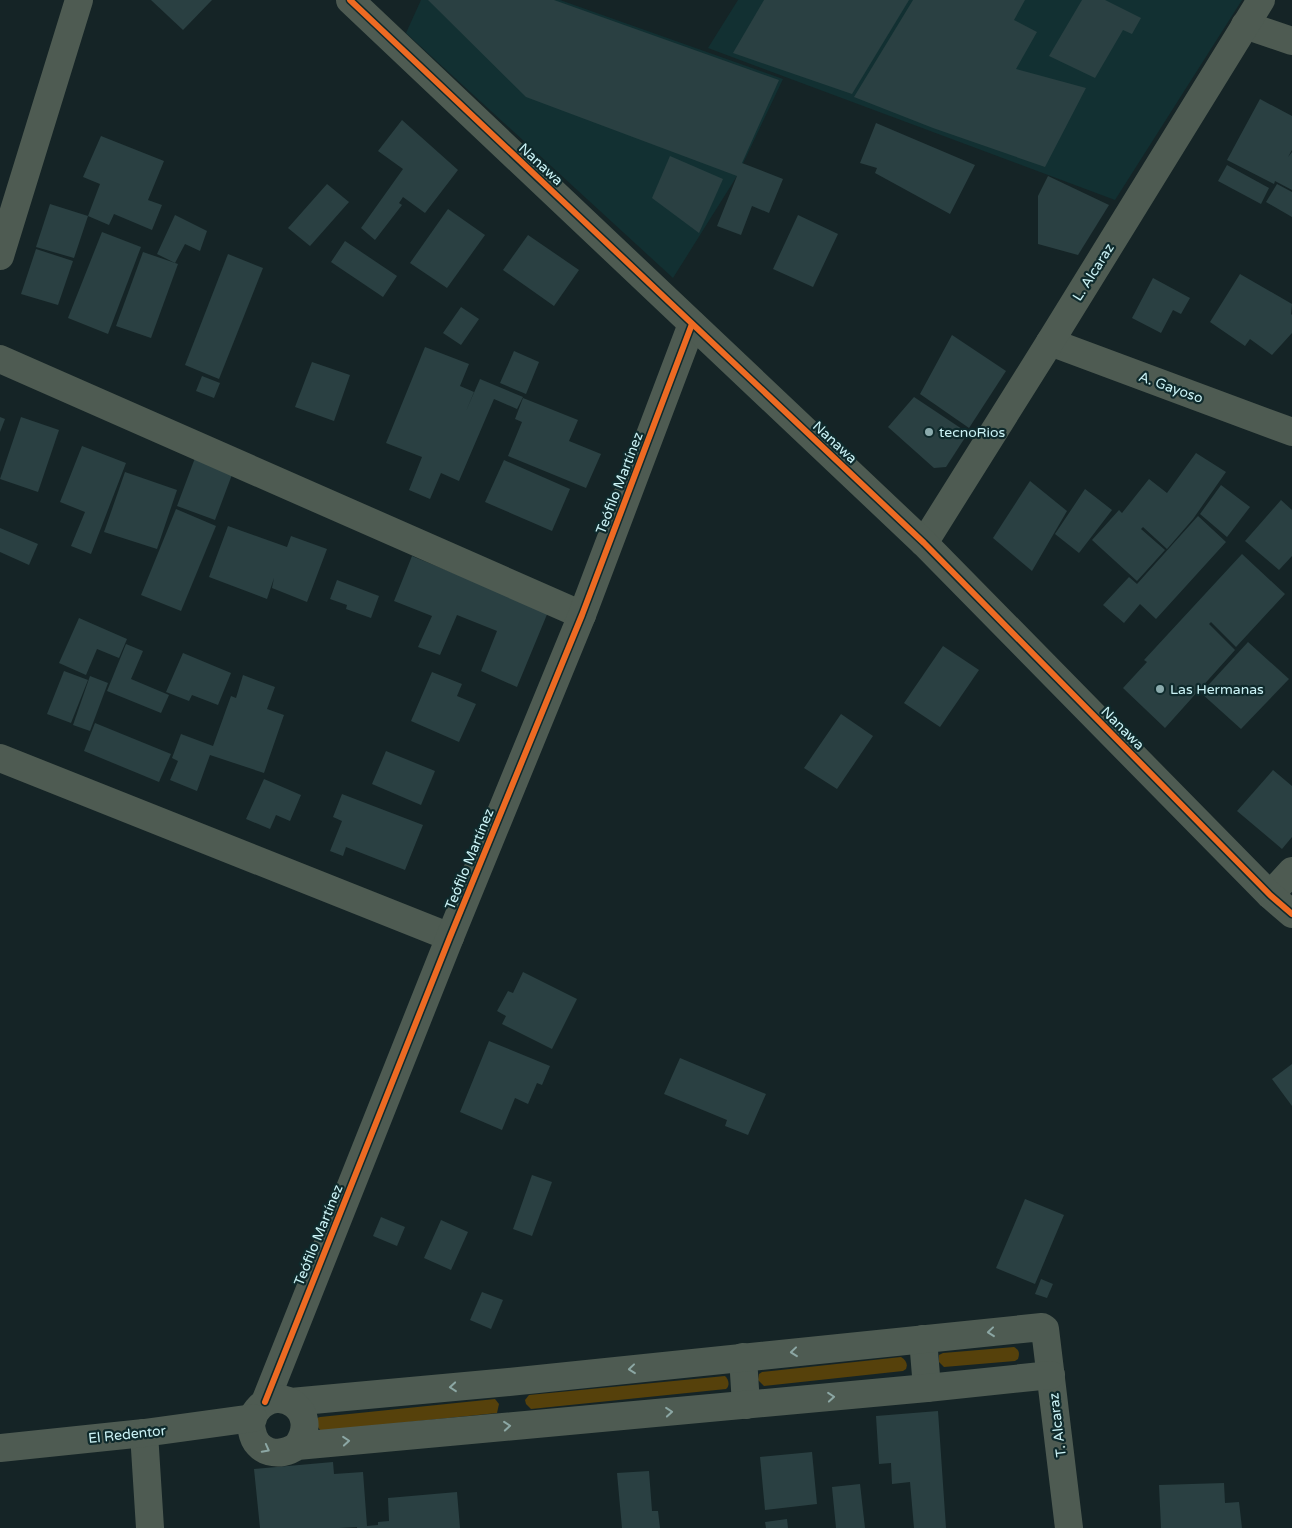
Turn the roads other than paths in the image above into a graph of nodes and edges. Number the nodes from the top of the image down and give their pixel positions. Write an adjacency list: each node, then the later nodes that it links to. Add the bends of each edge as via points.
1 (79, 0): 6 (street)
2 (350, 0): 7 (street, Nanawa)
3 (1261, 0): 4 (street, L. Alcaraz)
4 (1245, 25): 5 (street); 8 (street, L. Alcaraz)
5 (1292, 41)
6 (0, 256)
7 (692, 324): 11 (street, Nanawa); 12 (street, Teófilo Martínez)
8 (1050, 342): 10 (street, A. Gayoso); 11 (street, L. Alcaraz)
9 (0, 359): 12 (street)
10 (1292, 432)
11 (924, 543): 15 (street, Nanawa)
12 (582, 615): 17 (street, Teófilo Martínez)
13 (0, 758): 17 (street)
14 (1292, 870): 15 (street)
15 (1270, 895): 16 (street, Nanawa)
16 (1292, 914)
17 (450, 937): 24 (street, Teófilo Martínez)
18 (1039, 1326): 19 (street, El Redentor, one-way to 19); 21 (street, T. Alcaraz, via 1045,1329)
19 (923, 1339): 20 (street, El Redentor, one-way to 20); 22 (street)
20 (743, 1357): 23 (street); 24 (street, El Redentor, one-way to 24)
21 (1051, 1375): 22 (street); 29 (street, T. Alcaraz)
22 (927, 1388): 23 (street, one-way to 22)
23 (746, 1405): 26 (street, one-way to 23)
24 (270, 1407): 25 (street, El Redentor); 26 (street, via 298,1407 303,1415 305,1431); 26 (street, one-way to 26, via 251,1425 256,1443 272,1453 290,1451)
25 (144, 1433): 27 (street, El Redentor); 28 (street)
26 (297, 1446)
27 (0, 1448)
28 (150, 1528)
29 (1069, 1528)

